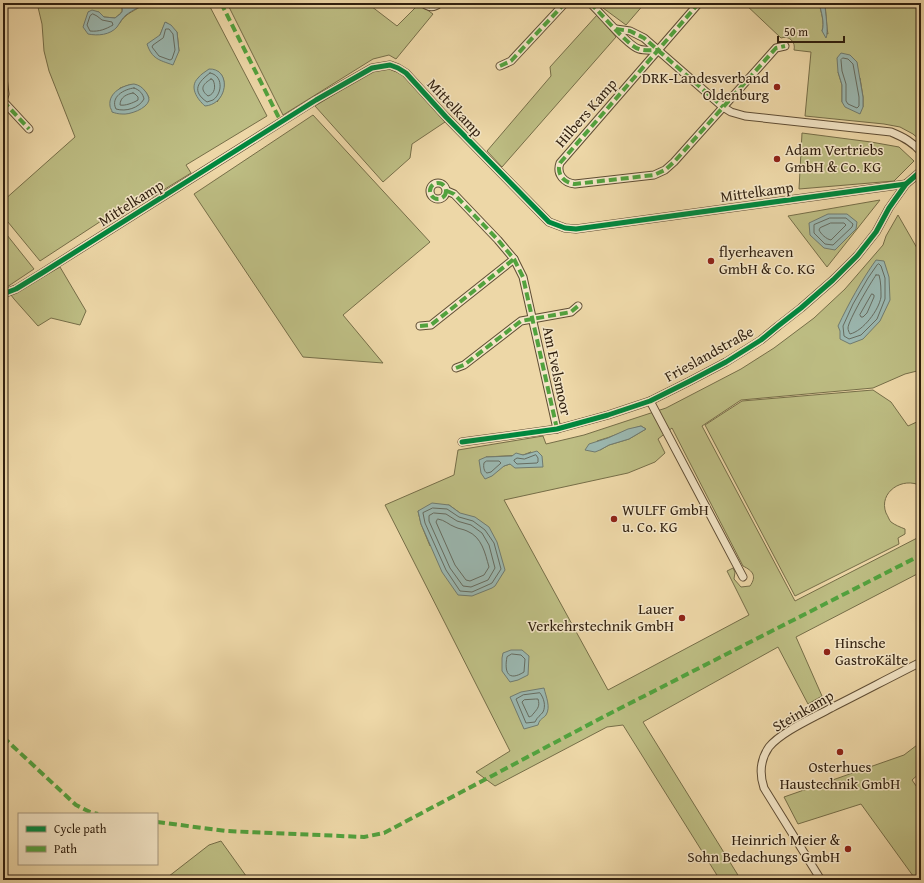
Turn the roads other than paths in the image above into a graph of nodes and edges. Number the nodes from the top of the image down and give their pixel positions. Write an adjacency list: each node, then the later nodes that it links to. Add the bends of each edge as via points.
1 (423, 3): 2 (street, via 432,7)
2 (440, 3)
3 (565, 3): 9 (street, via 510,61)
4 (590, 3): 6 (street)
5 (699, 3): 8 (street, Hilbers Kamp)
6 (616, 29): 8 (street, via 630,31 644,38); 8 (street, via 637,49)
7 (785, 46): 12 (street, Hilbers Kamp, via 776,48)
8 (658, 50): 12 (street); 12 (street, Hilbers Kamp, via 560,163 558,171 563,179 575,184 660,173 674,162)
9 (500, 66)
10 (3, 77): 11 (street)
11 (3, 101): 13 (street)
12 (722, 107): 14 (street, via 745,116 891,132 903,136)
13 (29, 129)
14 (921, 152)
15 (921, 171): 16 (street)
16 (906, 184): 19 (street, Mittelkamp, via 576,229 565,228 549,222 406,73 390,65 372,68 316,100 42,273); 24 (street, Frieslandstraße, via 876,232 857,256 801,308 760,340 726,362)
17 (447, 190): 18 (street, Am Evelsmoor, via 454,194)
18 (514, 259): 21 (street, Am Evelsmoor, via 523,277); 22 (street, via 431,325)
19 (3, 294)
20 (578, 306): 21 (street, Am Evelsmoor, via 571,312)
21 (532, 319): 23 (street, Am Evelsmoor, via 521,322 464,365); 25 (street, Am Evelsmoor)
22 (420, 326)
23 (456, 368)
24 (650, 401): 25 (street, Frieslandstraße); 27 (street)
25 (557, 429): 26 (street, Frieslandstraße)
26 (462, 442)
27 (743, 577)
28 (921, 662): 29 (street, Steinkamp, via 782,735 770,746 762,761 760,770 764,788)
29 (821, 880)

